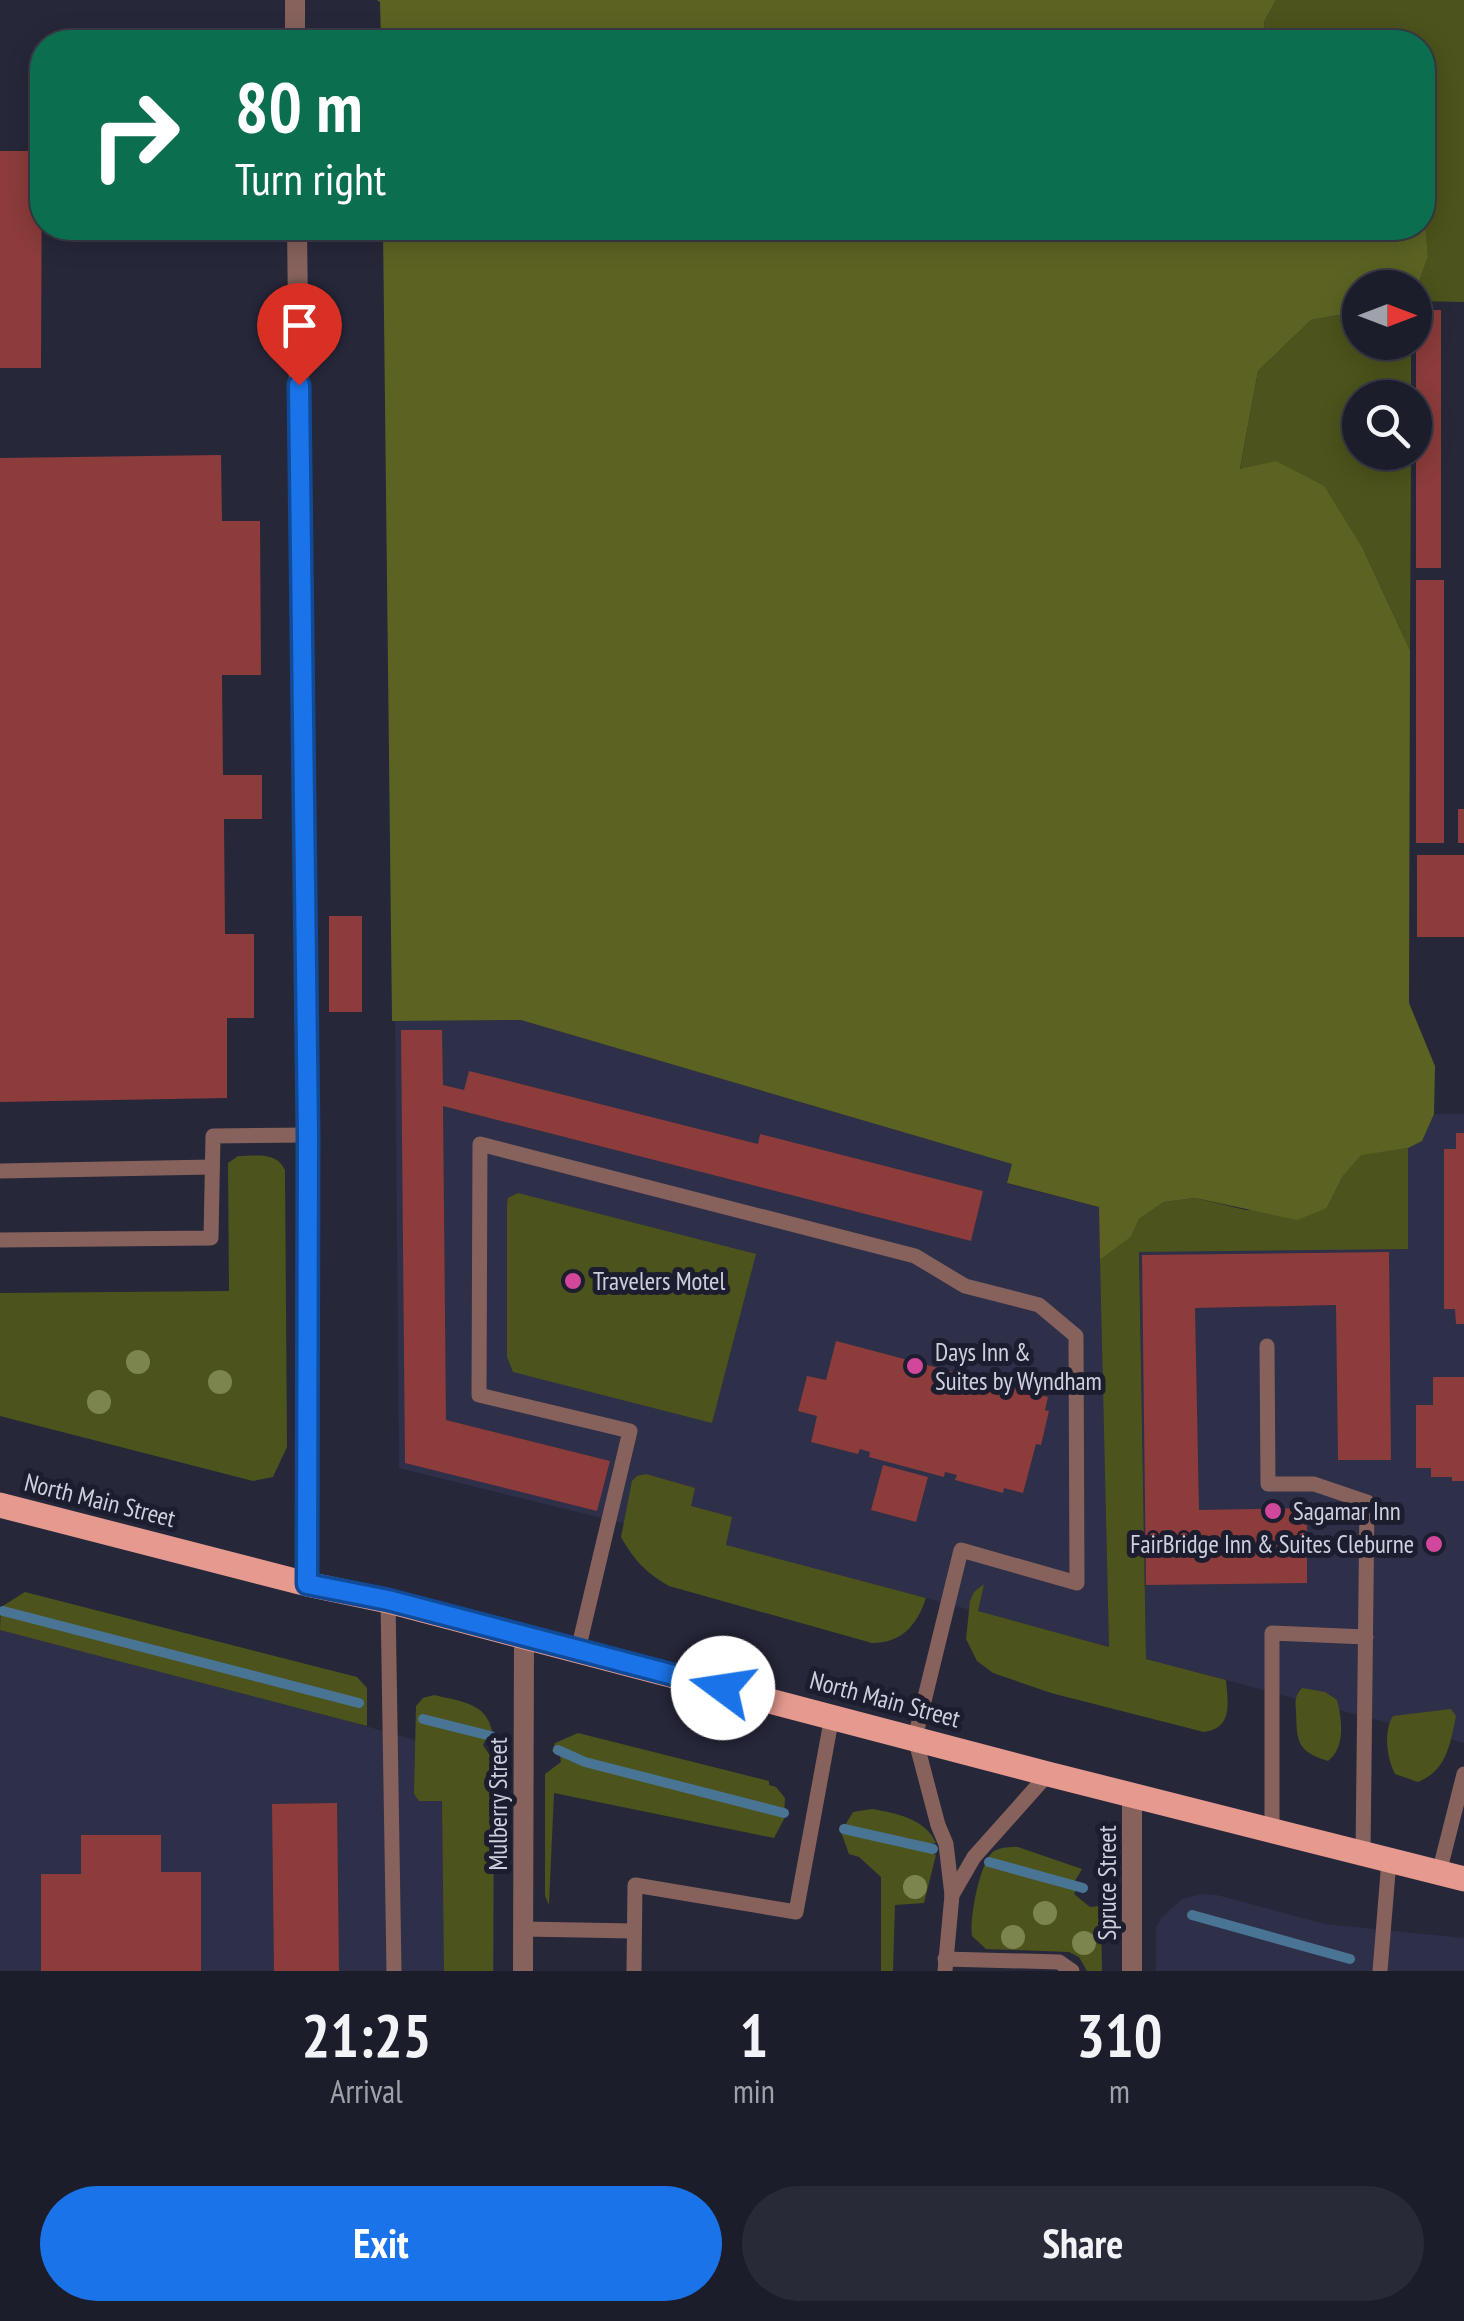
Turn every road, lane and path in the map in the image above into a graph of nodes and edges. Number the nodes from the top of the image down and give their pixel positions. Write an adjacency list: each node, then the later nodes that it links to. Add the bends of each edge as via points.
1 (295, 0): 2 (street)
2 (295, 30)
3 (298, 240): 4 (street)
4 (308, 1135): 5 (lane, via 212,1136); 10 (street)
5 (212, 1167): 6 (lane); 7 (lane, via 212,1238)
6 (0, 1171)
7 (0, 1240)
8 (1266, 1346): 13 (lane, via 1268,1484 1314,1484 1368,1502)
9 (0, 1506): 10 (main road, North Main Street)
10 (307, 1584): 11 (main road, North Main Street)
11 (388, 1600): 12 (main road, North Main Street); 27 (lane)
12 (524, 1636): 14 (main road, North Main Street); 24 (street, Mulberry Street)
13 (1366, 1637): 20 (lane, via 1272,1633); 21 (lane)
14 (578, 1650): 15 (main road, North Main Street); 16 (lane, via 630,1431 479,1395 480,1144 915,1256 965,1286 1039,1305 1076,1336 1077,1583 961,1550)
15 (832, 1716): 16 (main road, North Main Street); 25 (lane, via 796,1912 634,1885)
16 (916, 1738): 17 (main road, North Main Street); 23 (lane, via 946,1844)
17 (1048, 1774): 19 (main road, North Main Street); 23 (lane, via 974,1857)
18 (1464, 1774): 22 (lane)
19 (1132, 1795): 20 (main road, North Main Street); 31 (street, Spruce Street)
20 (1272, 1830): 21 (main road, North Main Street)
21 (1376, 1857): 22 (main road, North Main Street); 32 (lane)
22 (1452, 1876)
23 (952, 1895): 26 (lane)
24 (523, 1929): 25 (lane); 28 (street, Mulberry Street)
25 (634, 1930): 29 (lane)
26 (945, 1965): 30 (lane, via 1059,1962)
27 (394, 1971)
28 (523, 1971)
29 (634, 1971)
30 (1072, 1971)
31 (1132, 1971)
32 (1380, 1971)

